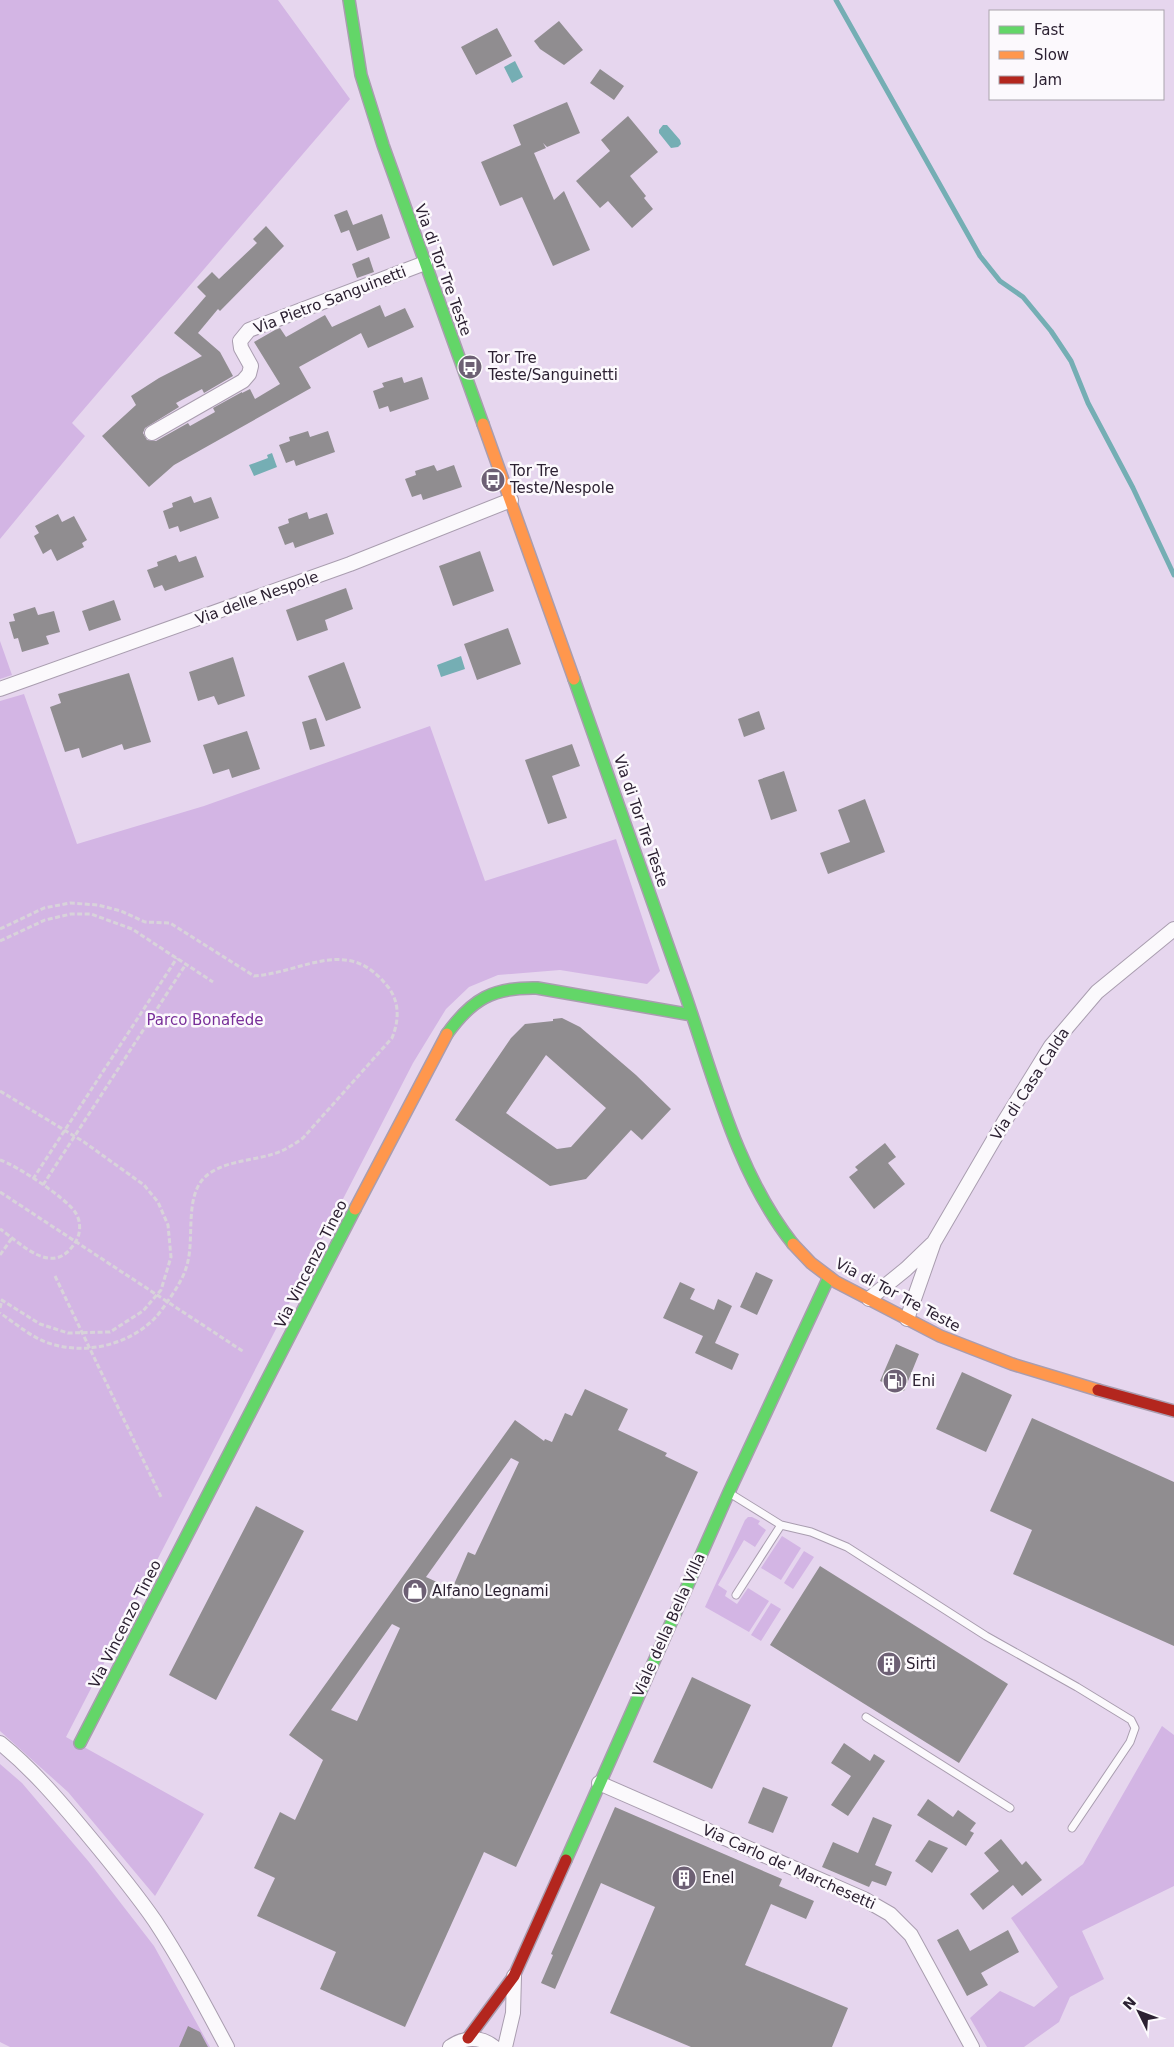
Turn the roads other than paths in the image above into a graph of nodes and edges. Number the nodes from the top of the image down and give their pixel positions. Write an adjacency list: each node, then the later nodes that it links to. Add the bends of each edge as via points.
1 (349, 0): 2 (street, Via di Tor Tre Teste, via 356,53 367,98)
2 (425, 263): 3 (street, Via Pietro Sanguinetti, via 249,330 240,341 251,366 243,381); 4 (street, Via di Tor Tre Teste)
3 (152, 434)
4 (512, 500): 5 (street, Via delle Nespole, via 342,567); 7 (street, Via di Tor Tre Teste)
5 (0, 689)
6 (1174, 929): 8 (street, Via di Casa Calda, via 1103,986 1060,1034)
7 (692, 1015): 9 (street, Via di Tor Tre Teste, via 744,1162 798,1250); 18 (street, Via Vincenzo Tineo, via 537,988 514,987 480,998 459,1015 450,1026)
8 (934, 1242): 10 (street, Via di Casa Calda); 11 (street, Via di Casa Calda)
9 (829, 1277): 10 (street, Via di Tor Tre Teste); 13 (street, Viale della Bella Villa)
10 (869, 1299): 11 (street, Via di Tor Tre Teste)
11 (907, 1319): 12 (street, Via di Tor Tre Teste, via 995,1358)
12 (1174, 1411)
13 (729, 1492): 14 (lane); 19 (street, Viale della Bella Villa)
14 (781, 1524): 15 (lane); 21 (lane, via 847,1547 978,1631 1131,1720 1135,1728 1133,1738)
15 (736, 1595)
16 (866, 1717): 20 (lane)
17 (0, 1743): 24 (street, via 58,1799 135,1894 187,1973)
18 (80, 1743)
19 (599, 1783): 22 (street, Viale della Bella Villa); 28 (street, Via Carlo de' Marchesetti, via 890,1914 911,1935)
20 (1010, 1808)
21 (1072, 1828)
22 (514, 1976): 23 (street, Viale della Bella Villa); 27 (street, Viale della Bella Villa, via 513,2013)
23 (468, 2038): 25 (street, Viale della Bella Villa); 26 (street)
24 (227, 2047)
25 (450, 2047)
26 (494, 2047)
27 (505, 2047)
28 (972, 2047)

